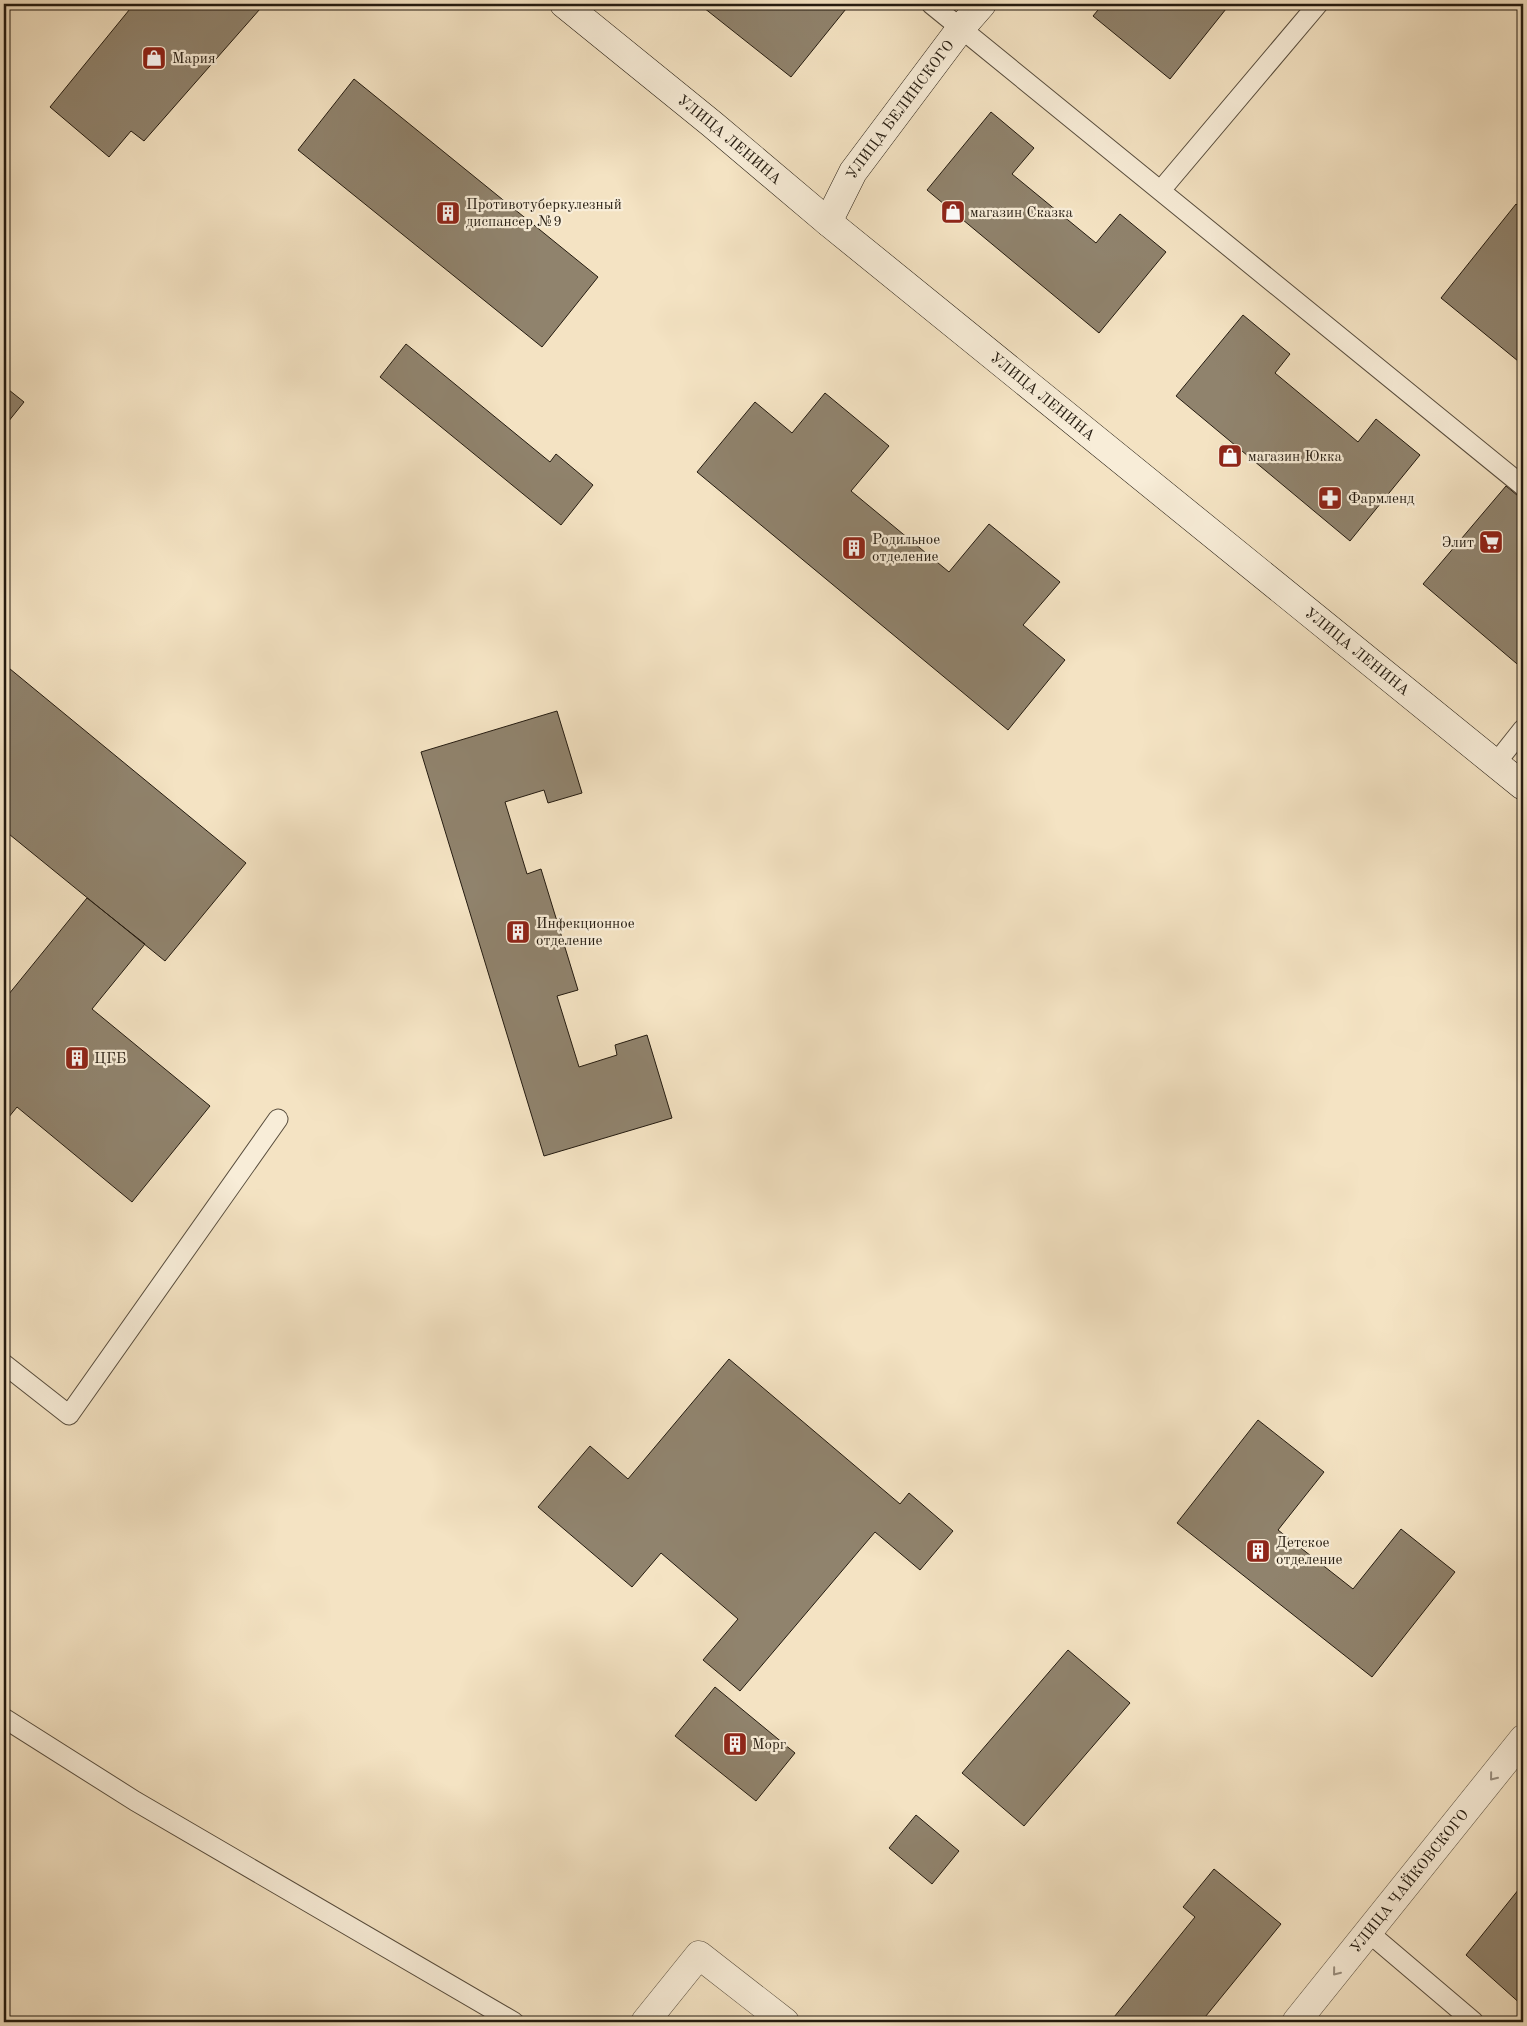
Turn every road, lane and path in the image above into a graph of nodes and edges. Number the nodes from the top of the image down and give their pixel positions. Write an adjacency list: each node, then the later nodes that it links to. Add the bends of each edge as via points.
1 (564, 4): 7 (main road, УЛИЦА ЛЕНИНА)
2 (931, 4): 5 (lane)
3 (982, 4): 5 (main road, УЛИЦА БЕЛИНСКОГО)
4 (1318, 4): 6 (lane)
5 (961, 28): 6 (lane); 7 (main road, УЛИЦА БЕЛИНСКОГО, via 853,172)
6 (1160, 190): 8 (lane)
7 (828, 222): 10 (main road, УЛИЦА ЛЕНИНА)
8 (1523, 486)
9 (1523, 729): 10 (lane)
10 (1496, 763): 11 (main road, УЛИЦА ЛЕНИНА)
11 (1523, 786)
12 (278, 1119): 13 (lane, via 69,1415)
13 (4, 1364)
14 (4, 1718): 17 (lane, via 135,1801)
15 (1523, 1739): 16 (main road, УЛИЦА ЧАЙКОВСКОГО, one-way to 16)
16 (1368, 1932): 20 (main road, УЛИЦА ЧАЙКОВСКОГО, one-way to 20); 21 (lane)
17 (514, 2022)
18 (645, 2022): 19 (main road, via 699,1955)
19 (785, 2022)
20 (1296, 2022)
21 (1474, 2022)

